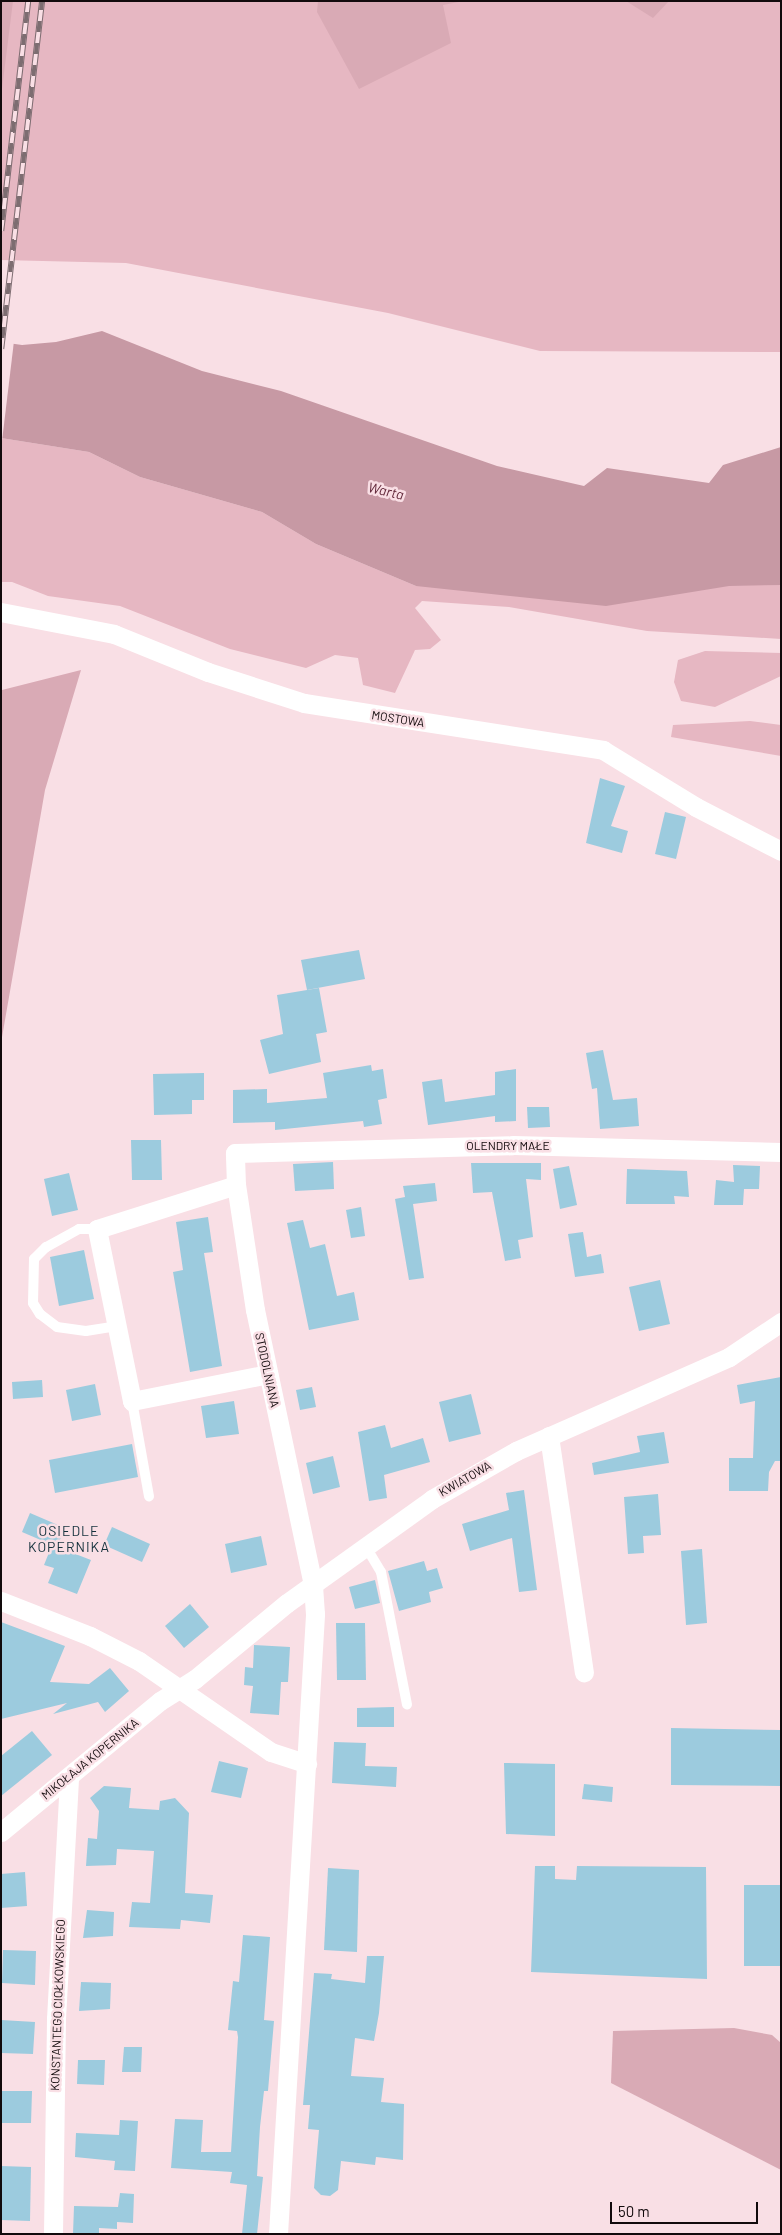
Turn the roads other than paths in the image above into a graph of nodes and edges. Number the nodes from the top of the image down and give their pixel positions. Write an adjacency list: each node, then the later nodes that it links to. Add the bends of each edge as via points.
1 (1, 612): 2 (street, MOSTOWA, via 72,623 114,634 216,675 304,703 603,750 696,807)
2 (781, 851)
3 (781, 1152): 4 (street, OLENDRY MAŁE, via 513,1145)
4 (236, 1153): 5 (street, STODOLNIANA)
5 (236, 1185): 6 (street); 9 (street, STODOLNIANA)
6 (96, 1228): 8 (street); 8 (lane, via 80,1229 46,1247 34,1259 33,1303 40,1314 57,1327 86,1331)
7 (781, 1322): 11 (street, KWIATOWA, via 750,1346 707,1368)
8 (117, 1326): 10 (street)
9 (268, 1374): 10 (street); 14 (street, STODOLNIANA)
10 (132, 1401): 12 (lane)
11 (549, 1436): 13 (street, KWIATOWA, via 456,1483); 16 (street)
12 (149, 1496)
13 (366, 1547): 14 (street, KWIATOWA); 18 (lane, via 381,1572)
14 (313, 1585): 17 (street, KWIATOWA); 19 (street, STODOLNIANA, via 315,1614)
15 (1, 1601): 17 (street, via 90,1636)
16 (584, 1672)
17 (181, 1689): 19 (street, via 271,1752); 20 (street, MIKOŁAJA KOPERNIKA, via 160,1701)
18 (407, 1704)
19 (307, 1764): 23 (street, STODOLNIANA)
20 (69, 1777): 21 (street, MIKOŁAJA KOPERNIKA); 22 (street, KONSTANTEGO CIOŁKOWSKIEGO, via 56,2019)
21 (1, 1832)
22 (53, 2234)
23 (278, 2234)

